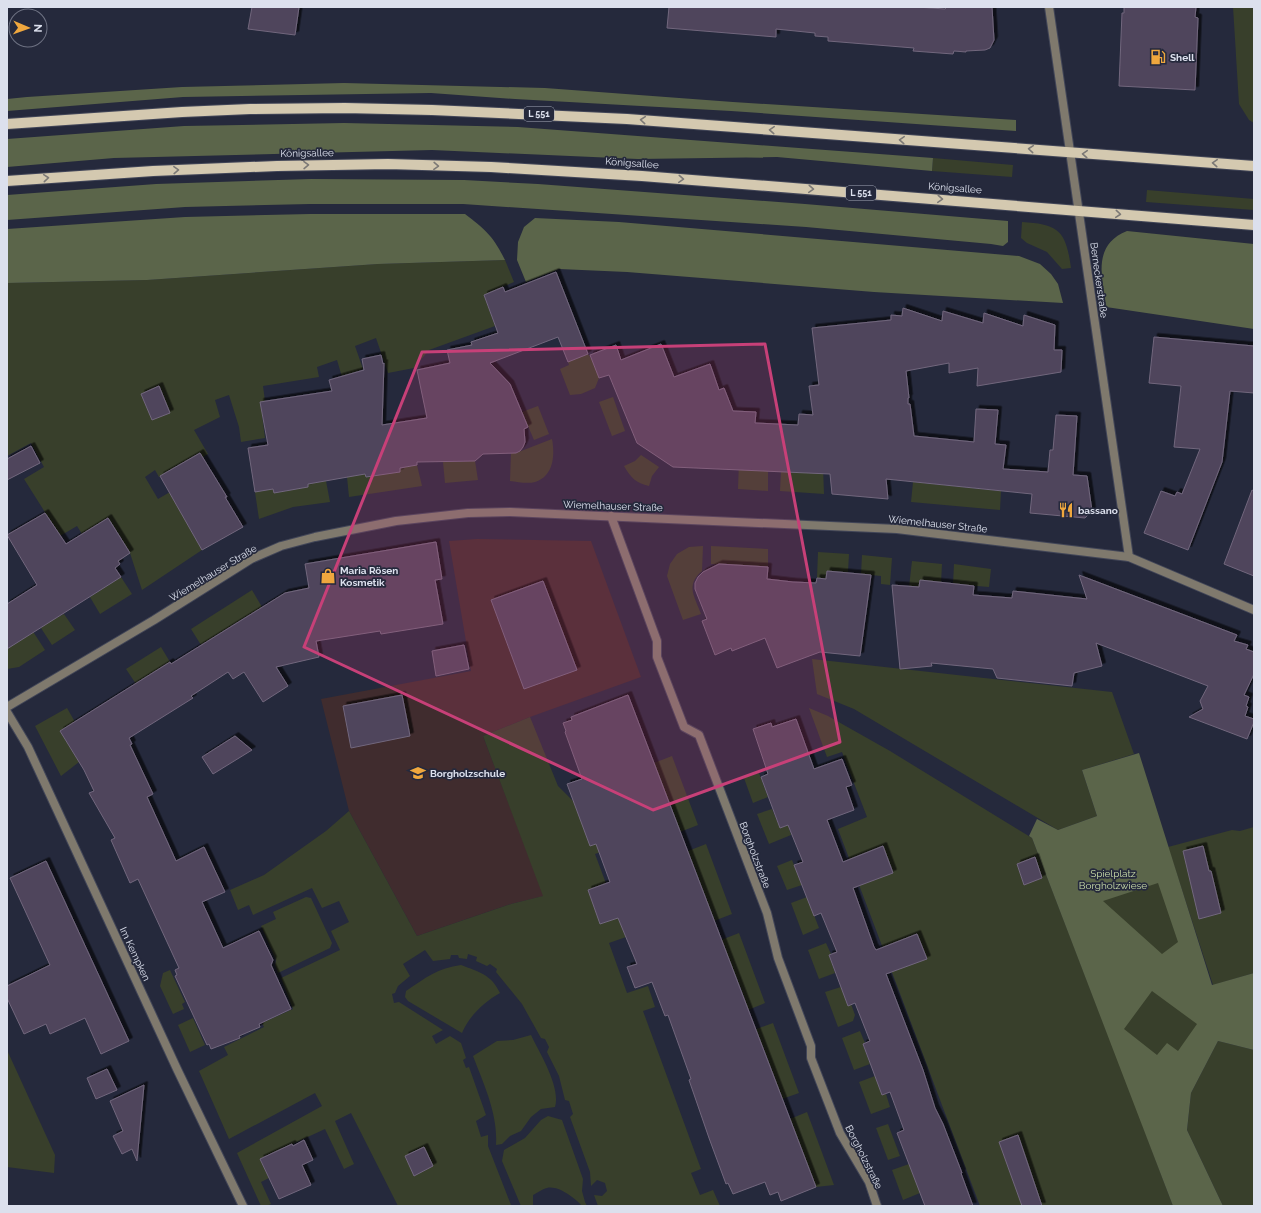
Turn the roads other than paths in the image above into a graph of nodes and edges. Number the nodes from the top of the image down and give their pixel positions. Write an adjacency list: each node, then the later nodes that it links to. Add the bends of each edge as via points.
1 (1049, 7): 3 (street, Berneckerstraße)
2 (7, 124): 3 (main road, L 551, one-way to 2, via 627,119 432,110 250,109)
3 (1070, 153): 4 (main road, L 551, one-way to 3); 6 (street, Berneckerstraße)
4 (1254, 166)
5 (7, 181): 6 (main road, Königsallee / L 551, one-way to 6, via 278,166 467,166 562,170)
6 (1079, 211): 7 (main road, Königsallee / L 551, one-way to 7); 9 (street, Berneckerstraße)
7 (1254, 224)
8 (611, 516): 9 (street, Wiemelhauser Straße, via 897,529); 11 (street, Wiemelhauser Straße, via 510,512 444,515 396,521 281,546 250,559 154,620); 14 (street, Borgholzstraße, via 657,641 657,657 684,727 699,735 767,913 778,958 811,1046 811,1058 826,1097 840,1133 868,1182)
9 (1129, 556): 10 (street, Wiemelhauser Straße)
10 (1254, 610)
11 (7, 707)
12 (7, 712): 13 (street, Im Kempken, via 28,747 228,1177)
13 (244, 1206)
14 (877, 1206)

